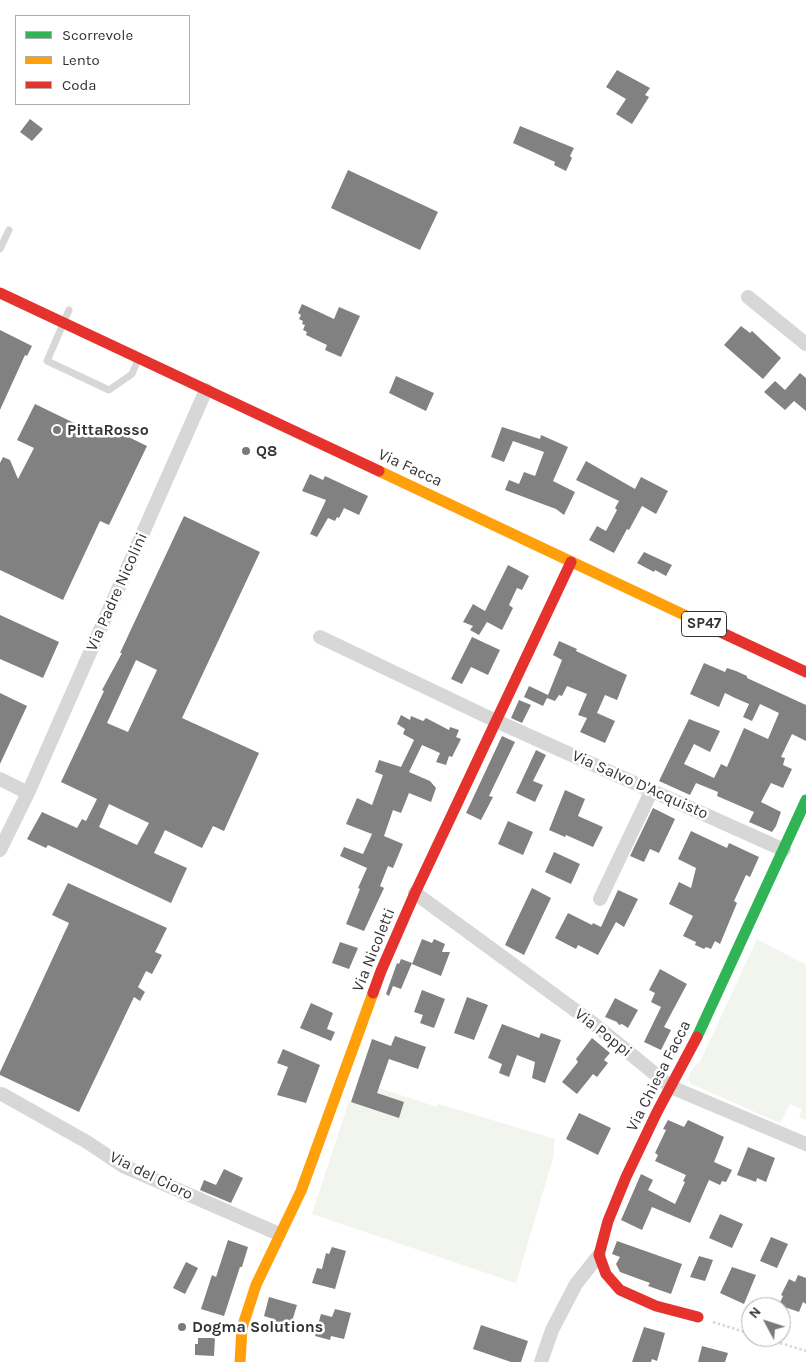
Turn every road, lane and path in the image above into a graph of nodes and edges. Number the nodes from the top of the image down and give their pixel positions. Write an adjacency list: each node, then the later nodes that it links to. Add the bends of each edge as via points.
1 (9, 230): 2 (lane)
2 (0, 249)
3 (0, 293): 6 (street, Via Facca / SP47)
4 (748, 297): 7 (street)
5 (69, 310): 6 (lane)
6 (64, 324): 8 (street, Via Facca / SP47); 8 (lane, via 47,361 109,390 132,374)
7 (806, 344)
8 (139, 358): 9 (street, Via Facca / SP47)
9 (206, 390): 10 (street, Via Facca / SP47); 16 (street, Via Padre Nicolini)
10 (572, 562): 12 (street, Via Facca / SP47); 13 (street, Via Nicoletti)
11 (320, 638): 13 (street, Via Salvo D'Acquisto)
12 (806, 672)
13 (496, 721): 15 (street, Via Salvo D'Acquisto); 20 (street, Via Nicoletti)
14 (0, 779): 16 (street)
15 (652, 790): 19 (street, Via Salvo D'Acquisto); 21 (street)
16 (28, 793): 18 (street, Via Padre Nicolini)
17 (806, 800): 19 (street, Via Chiesa Facca)
18 (0, 850)
19 (784, 850): 22 (street, Via Chiesa Facca, via 707,1018)
20 (415, 893): 22 (street, Via Poppi, via 594,1024); 25 (street, Via Nicoletti, via 381,971 301,1190)
21 (600, 899)
22 (671, 1087): 24 (street, Via Poppi); 26 (street, Via Chiesa Facca, via 622,1186 608,1220)
23 (2, 1094): 25 (street, Via del Cioro, via 123,1166)
24 (806, 1144)
25 (279, 1234): 31 (street, Via Nicoletti, via 256,1285 242,1328)
26 (599, 1255): 27 (street, via 606,1274 620,1290 656,1306); 32 (street, via 576,1284 552,1330)
27 (698, 1317): 28 (path)
28 (741, 1331)
29 (791, 1346): 30 (path)
30 (806, 1351)
31 (240, 1362)
32 (541, 1362)

